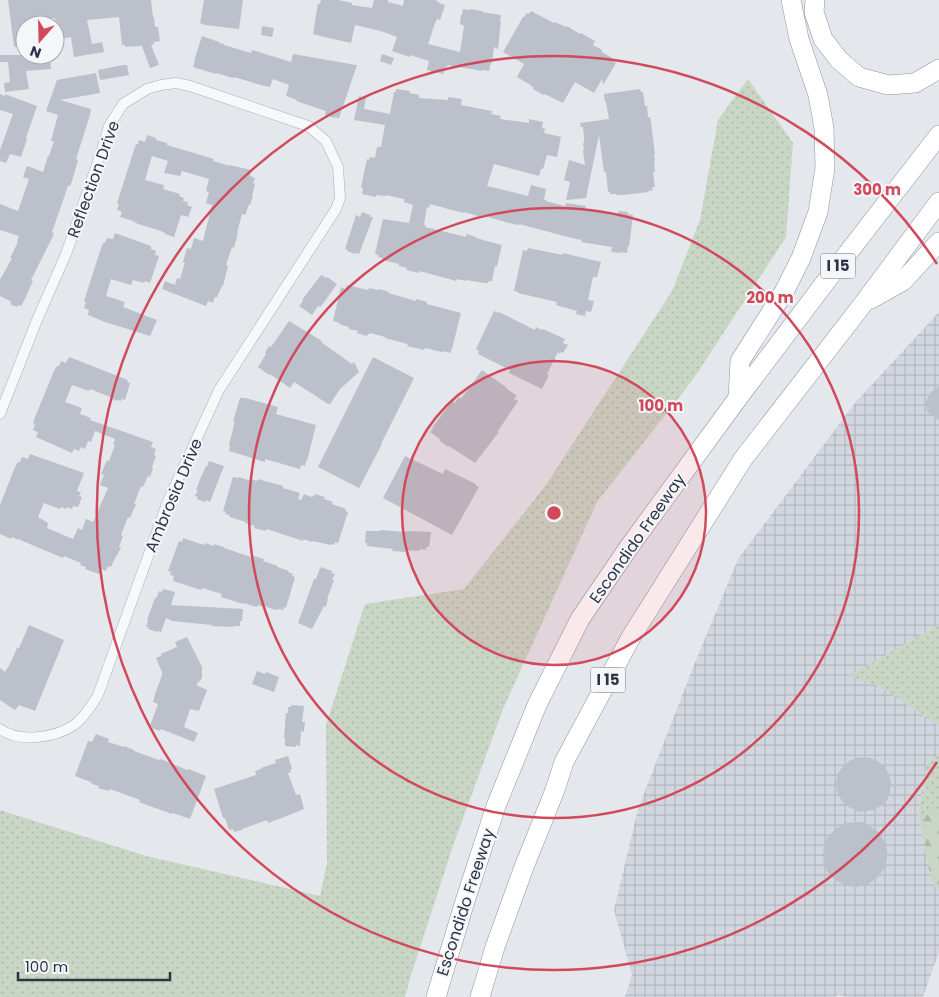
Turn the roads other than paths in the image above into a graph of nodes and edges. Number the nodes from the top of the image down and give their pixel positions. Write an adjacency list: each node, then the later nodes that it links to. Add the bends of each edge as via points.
1 (791, 0): 9 (highway, via 799,39 818,95 824,128 825,168 818,212 800,258 784,292 740,361)
2 (815, 0): 3 (highway, via 814,12 823,39 858,77 888,85 915,83)
3 (939, 70)
4 (939, 135): 9 (highway, Escondido Freeway / I 15)
5 (939, 202): 8 (highway, I 15)
6 (336, 209): 10 (street, Reflection Drive, via 340,198 338,167 326,141 308,126 190,86 161,85 147,89 123,104 109,126 66,254); 11 (street, Ambrosia Drive, via 219,390 168,501 98,694 90,708 75,725 40,738 22,737)
7 (939, 242): 8 (highway, via 903,281)
8 (863, 304): 13 (highway, I 15, via 743,459 631,637 564,762 495,947)
9 (738, 398): 12 (highway, Escondido Freeway / I 15, via 580,619 537,705 496,806)
10 (0, 414)
11 (0, 729)
12 (436, 997)
13 (480, 997)

